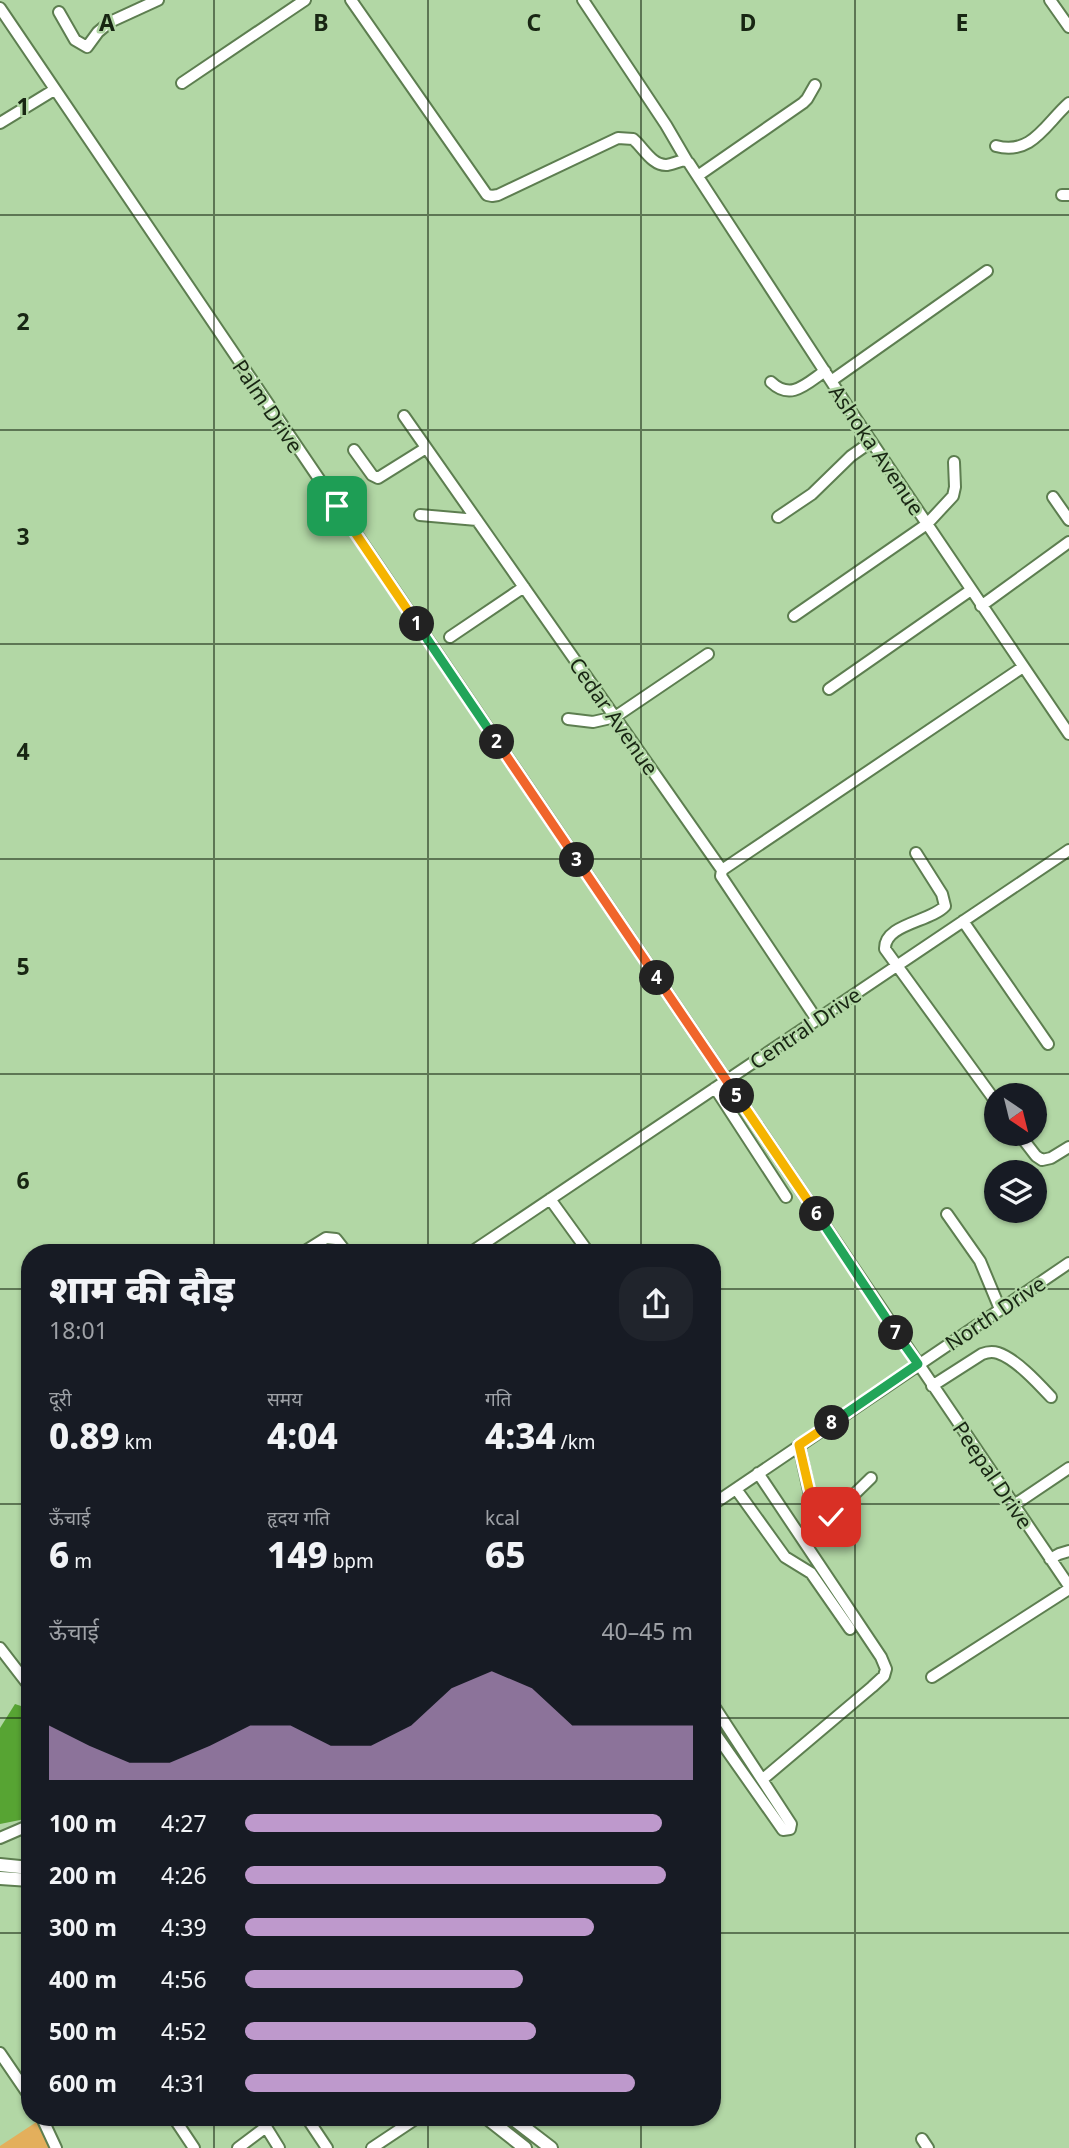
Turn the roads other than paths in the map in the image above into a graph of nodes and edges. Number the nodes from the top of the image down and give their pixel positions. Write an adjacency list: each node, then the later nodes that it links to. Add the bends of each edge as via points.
1 (158, 0): 7 (street, via 110,22 87,47 75,40)
2 (305, 0): 10 (street)
3 (351, 0): 16 (street, via 487,195 498,195 618,138 634,139 661,164)
4 (583, 0): 16 (street, Ashoka Avenue)
5 (1050, 0): 8 (street)
6 (0, 8): 12 (street, Palm Drive)
7 (59, 12)
8 (1065, 13): 9 (street)
9 (1069, 27)
10 (182, 83)
11 (815, 85): 17 (street, via 803,103)
12 (54, 90): 14 (street); 52 (street, Palm Drive)
13 (1069, 103): 15 (street, via 1023,145 1011,149)
14 (0, 123)
15 (996, 146)
16 (688, 162): 17 (street, Ashoka Avenue)
17 (699, 175): 19 (street, Ashoka Avenue)
18 (987, 271): 20 (street)
19 (824, 371): 20 (street, Ashoka Avenue); 21 (street, via 789,392)
20 (831, 381): 23 (street, Ashoka Avenue)
21 (771, 382)
22 (404, 416): 24 (street, Cedar Avenue)
23 (871, 442): 29 (street); 32 (street, Ashoka Avenue)
24 (426, 448): 25 (street, via 378,478); 30 (street, Cedar Avenue)
25 (354, 450)
26 (954, 462): 32 (street, via 953,496)
27 (1053, 497): 31 (street)
28 (420, 515): 30 (street)
29 (778, 517)
30 (477, 520): 34 (street, Cedar Avenue)
31 (1069, 520)
32 (927, 524): 35 (street, Ashoka Avenue); 37 (street)
33 (1069, 542): 36 (street)
34 (524, 587): 38 (street); 42 (street, Cedar Avenue)
35 (971, 590): 36 (street, Ashoka Avenue); 41 (street)
36 (981, 606): 40 (street, Ashoka Avenue)
37 (794, 616)
38 (450, 637)
39 (708, 654): 42 (street)
40 (1023, 667): 44 (street, Ashoka Avenue); 47 (street)
41 (829, 689)
42 (615, 717): 43 (street, via 593,722); 47 (street, Cedar Avenue)
43 (568, 719)
44 (1069, 734)
45 (1069, 850): 48 (street, Central Drive)
46 (916, 853): 49 (street, via 945,906 887,939 885,949)
47 (722, 870): 50 (street, Cedar Avenue, via 721,876)
48 (963, 921): 49 (street, Central Drive); 51 (street)
49 (896, 967): 50 (street, Central Drive); 53 (street)
50 (817, 1020): 52 (street, Central Drive)
51 (1048, 1044)
52 (727, 1080): 54 (street, Central Drive); 66 (street, Palm Drive)
53 (984, 1086)
54 (715, 1088): 57 (street); 58 (street, Central Drive)
55 (1028, 1146): 56 (street, via 1042,1160)
56 (1069, 1147)
57 (786, 1197)
58 (550, 1199): 62 (street, Central Drive); 63 (street)
59 (947, 1214): 65 (street, via 980,1261)
60 (315, 1244): 61 (street, via 331,1238)
61 (341, 1244)
62 (483, 1244)
63 (582, 1244)
64 (1069, 1263): 65 (street, North Drive)
65 (1000, 1309): 66 (street, North Drive)
66 (918, 1364): 67 (street, Peepal Drive); 69 (street, North Drive)
67 (932, 1386): 68 (street, via 982,1354 997,1352); 75 (street, Peepal Drive)
68 (1051, 1397)
69 (799, 1445): 71 (street, North Drive); 72 (street, via 814,1510 821,1519 831,1517)
70 (1069, 1468): 75 (street)
71 (758, 1473): 73 (street, North Drive); 85 (street, via 886,1669 873,1687)
72 (871, 1478)
73 (736, 1489): 74 (street, North Drive); 79 (street, via 785,1557 811,1573)
74 (721, 1499)
75 (1014, 1506): 77 (street, Peepal Drive)
76 (1069, 1551): 77 (street)
77 (1051, 1559): 78 (street, Peepal Drive)
78 (1069, 1588): 82 (street)
79 (850, 1629)
80 (0, 1648): 81 (street)
81 (21, 1675)
82 (932, 1677)
83 (721, 1716): 85 (street)
84 (721, 1742): 85 (street, via 788,1830 791,1824)
85 (763, 1779)
86 (21, 1829): 87 (street)
87 (0, 1838)
88 (0, 1866): 89 (main road)
89 (21, 1867)
90 (21, 1881): 91 (main road)
91 (3, 1882)
92 (1, 2056): 93 (street)
93 (21, 2084)
94 (47, 2126): 102 (street)
95 (179, 2126): 103 (street)
96 (259, 2126): 104 (street)
97 (265, 2126): 105 (street)
98 (312, 2126): 106 (street)
99 (404, 2126): 107 (street)
100 (497, 2126): 108 (main road)
101 (522, 2126): 109 (main road)
102 (57, 2148)
103 (194, 2148)
104 (238, 2148)
105 (279, 2148)
106 (327, 2148)
107 (372, 2148)
108 (525, 2148)
109 (551, 2148)

